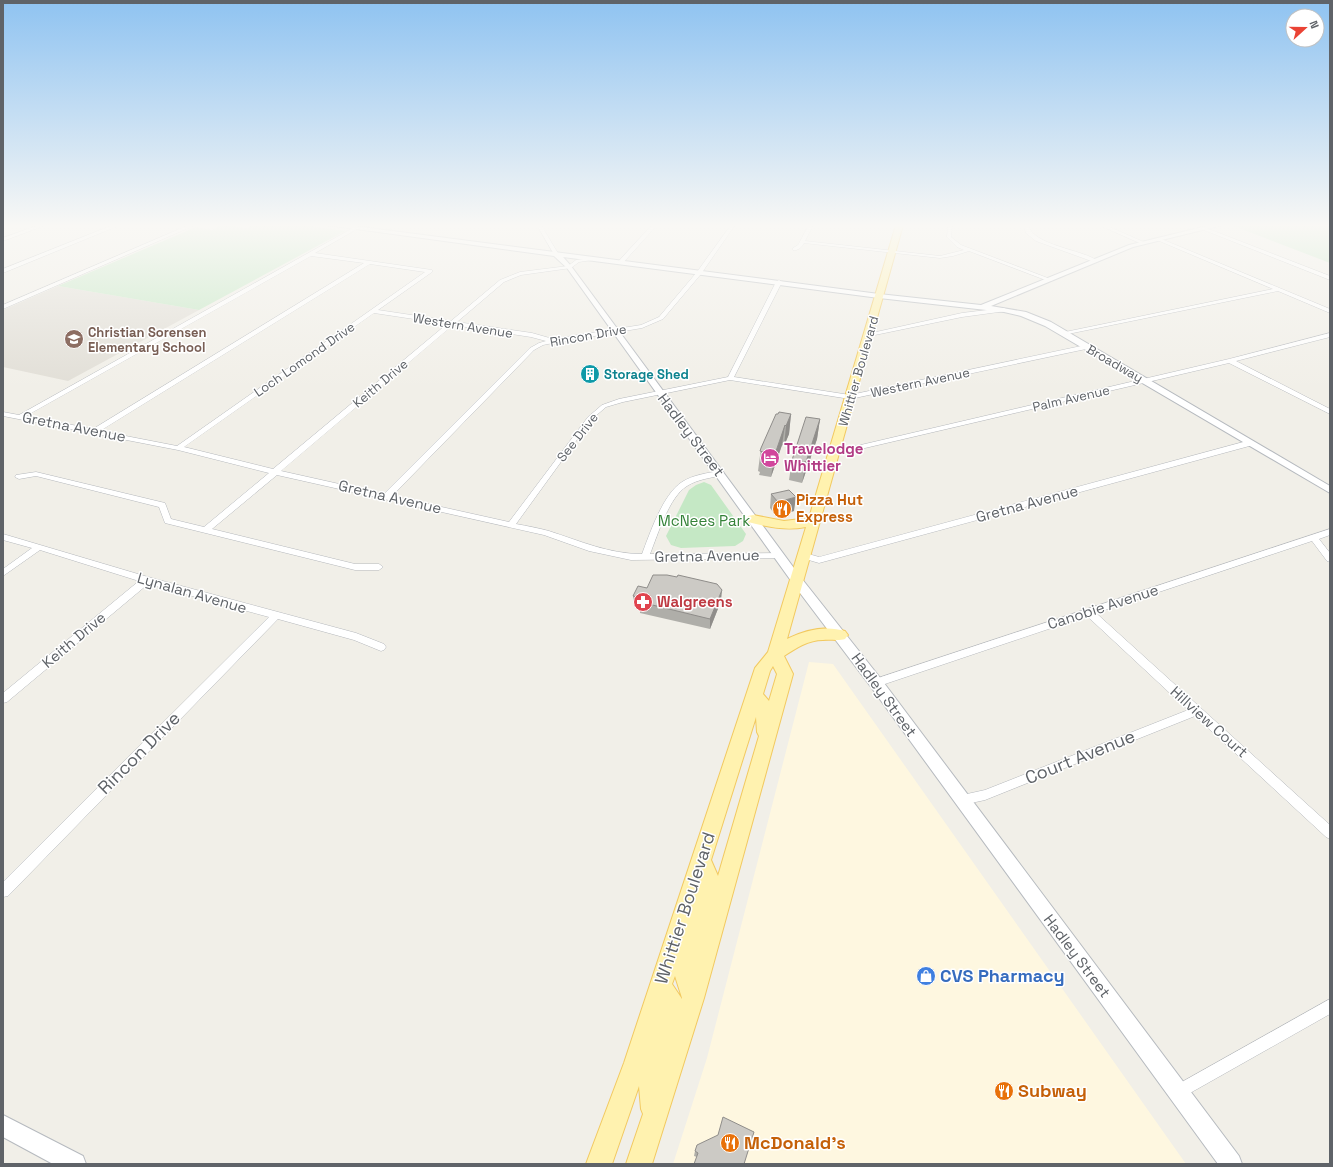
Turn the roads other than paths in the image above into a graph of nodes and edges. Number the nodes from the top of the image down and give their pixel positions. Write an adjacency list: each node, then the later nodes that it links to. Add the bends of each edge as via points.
1 (67, 279): 17 (street)
2 (266, 279): 38 (street)
3 (341, 279): 39 (street)
4 (418, 279): 20 (street, Loch Lomond Drive)
5 (505, 279): 23 (street, Keith Drive)
6 (578, 279): 25 (street, Hadley Street)
7 (694, 279): 25 (street, Rincon Drive, via 661,318 642,326)
8 (756, 279): 12 (street, Broadway)
9 (884, 279): 15 (main road, Whittier Boulevard)
10 (1256, 279): 13 (street)
11 (1050, 280): 14 (street)
12 (779, 282): 15 (street, Broadway); 32 (street)
13 (1279, 289): 21 (street); 27 (street)
14 (1015, 294): 18 (street); 24 (street, via 1016,303)
15 (879, 296): 16 (street, Broadway); 26 (main road, Whittier Boulevard)
16 (944, 303): 18 (street, Broadway); 22 (street, via 960,311)
17 (3, 307)
18 (982, 307): 19 (street, Broadway); 22 (street)
19 (1004, 310): 22 (street); 24 (street, Broadway)
20 (372, 311): 23 (street, Western Avenue); 41 (street, Loch Lomond Drive)
21 (1330, 311)
22 (962, 315): 26 (street)
23 (452, 323): 29 (street, Western Avenue, via 532,335); 43 (street, Keith Drive)
24 (1048, 324): 27 (street, Broadway)
25 (614, 330): 29 (street, Rincon Drive); 34 (street, Hadley Street)
26 (870, 334): 35 (main road, Whittier Boulevard)
27 (1065, 334): 30 (street, Broadway)
28 (1330, 335): 31 (street, Palm Avenue)
29 (553, 341): 47 (street, Rincon Drive, via 541,344 526,355)
30 (1086, 347): 33 (street, Broadway); 35 (street, Western Avenue)
31 (1230, 362): 33 (street, Palm Avenue); 36 (street)
32 (730, 378): 34 (street, See Drive); 35 (street, Western Avenue)
33 (1145, 381): 40 (street, Broadway); 42 (street, Palm Avenue)
34 (659, 392): 44 (street, Hadley Street); 50 (street, See Drive, via 612,402 597,410)
35 (850, 397): 42 (main road, Whittier Boulevard)
36 (1330, 412)
37 (3, 414): 38 (street, Gretna Avenue)
38 (20, 417): 39 (street, Gretna Avenue)
39 (95, 431): 41 (street, Gretna Avenue)
40 (1250, 443): 46 (street, Broadway); 57 (street, Gretna Avenue, via 819,560)
41 (178, 448): 43 (street, Gretna Avenue)
42 (835, 453): 49 (main road, Whittier Boulevard)
43 (274, 472): 47 (street, Gretna Avenue); 51 (street, Keith Drive)
44 (720, 473): 48 (street, Hadley Street); 58 (street, via 696,479 678,489 663,515)
45 (19, 476): 51 (street, via 36,474 162,505 168,521)
46 (1330, 490)
47 (387, 496): 50 (street, Gretna Avenue)
48 (753, 520): 49 (main road, via 799,526); 56 (street, Hadley Street)
49 (815, 521): 57 (main road, Whittier Boulevard)
50 (510, 526): 58 (street, Gretna Avenue, via 546,532 592,549 631,557)
51 (206, 530): 60 (street, via 354,567)
52 (1330, 532): 54 (street, Canobie Avenue)
53 (3, 537): 55 (street, Lynalan Avenue)
54 (1313, 537): 59 (street); 64 (street, Canobie Avenue)
55 (39, 547): 61 (street); 62 (street, Lynalan Avenue)
56 (779, 555): 58 (street, Gretna Avenue); 63 (street, Hadley Street)
57 (805, 556): 63 (main road, Whittier Boulevard)
58 (645, 557)
59 (1330, 559)
60 (379, 566)
61 (3, 573)
62 (146, 580): 65 (street, Lynalan Avenue); 71 (street, Keith Drive)
63 (798, 582): 66 (street, Hadley Street); 68 (main road, Whittier Boulevard)
64 (1088, 612): 69 (street, Canobie Avenue); 72 (street, Hillview Court)
65 (275, 616): 67 (street, Lynalan Avenue, via 356,636); 77 (street, Rincon Drive)
66 (840, 636): 68 (main road, via 827,633 811,635 793,642); 69 (street, Hadley Street)
67 (381, 647)
68 (775, 654): 70 (main road, Whittier Boulevard, via 763,668); 73 (main road, Whittier Boulevard, via 785,674)
69 (876, 682): 74 (street, Hadley Street)
70 (754, 695): 73 (main road, via 763,706); 76 (main road, Whittier Boulevard)
71 (3, 699)
72 (1197, 710): 74 (street, Court Avenue, via 986,794); 75 (street, Hillview Court)
73 (766, 741): 79 (main road, Whittier Boulevard)
74 (962, 800): 81 (street, Hadley Street)
75 (1330, 833)
76 (701, 860): 78 (main road, Whittier Boulevard); 79 (main road, via 708,877 707,894 683,970)
77 (3, 890)
78 (660, 985): 82 (main road, via 672,1003 652,1082); 85 (main road, Whittier Boulevard, via 636,1063)
79 (693, 998): 82 (main road, Whittier Boulevard)
80 (1330, 1006): 81 (street)
81 (1178, 1092): 87 (street, Hadley Street)
82 (653, 1116): 86 (main road, Whittier Boulevard)
83 (3, 1126): 84 (street)
84 (75, 1164)
85 (598, 1164)
86 (639, 1164)
87 (1231, 1164)

